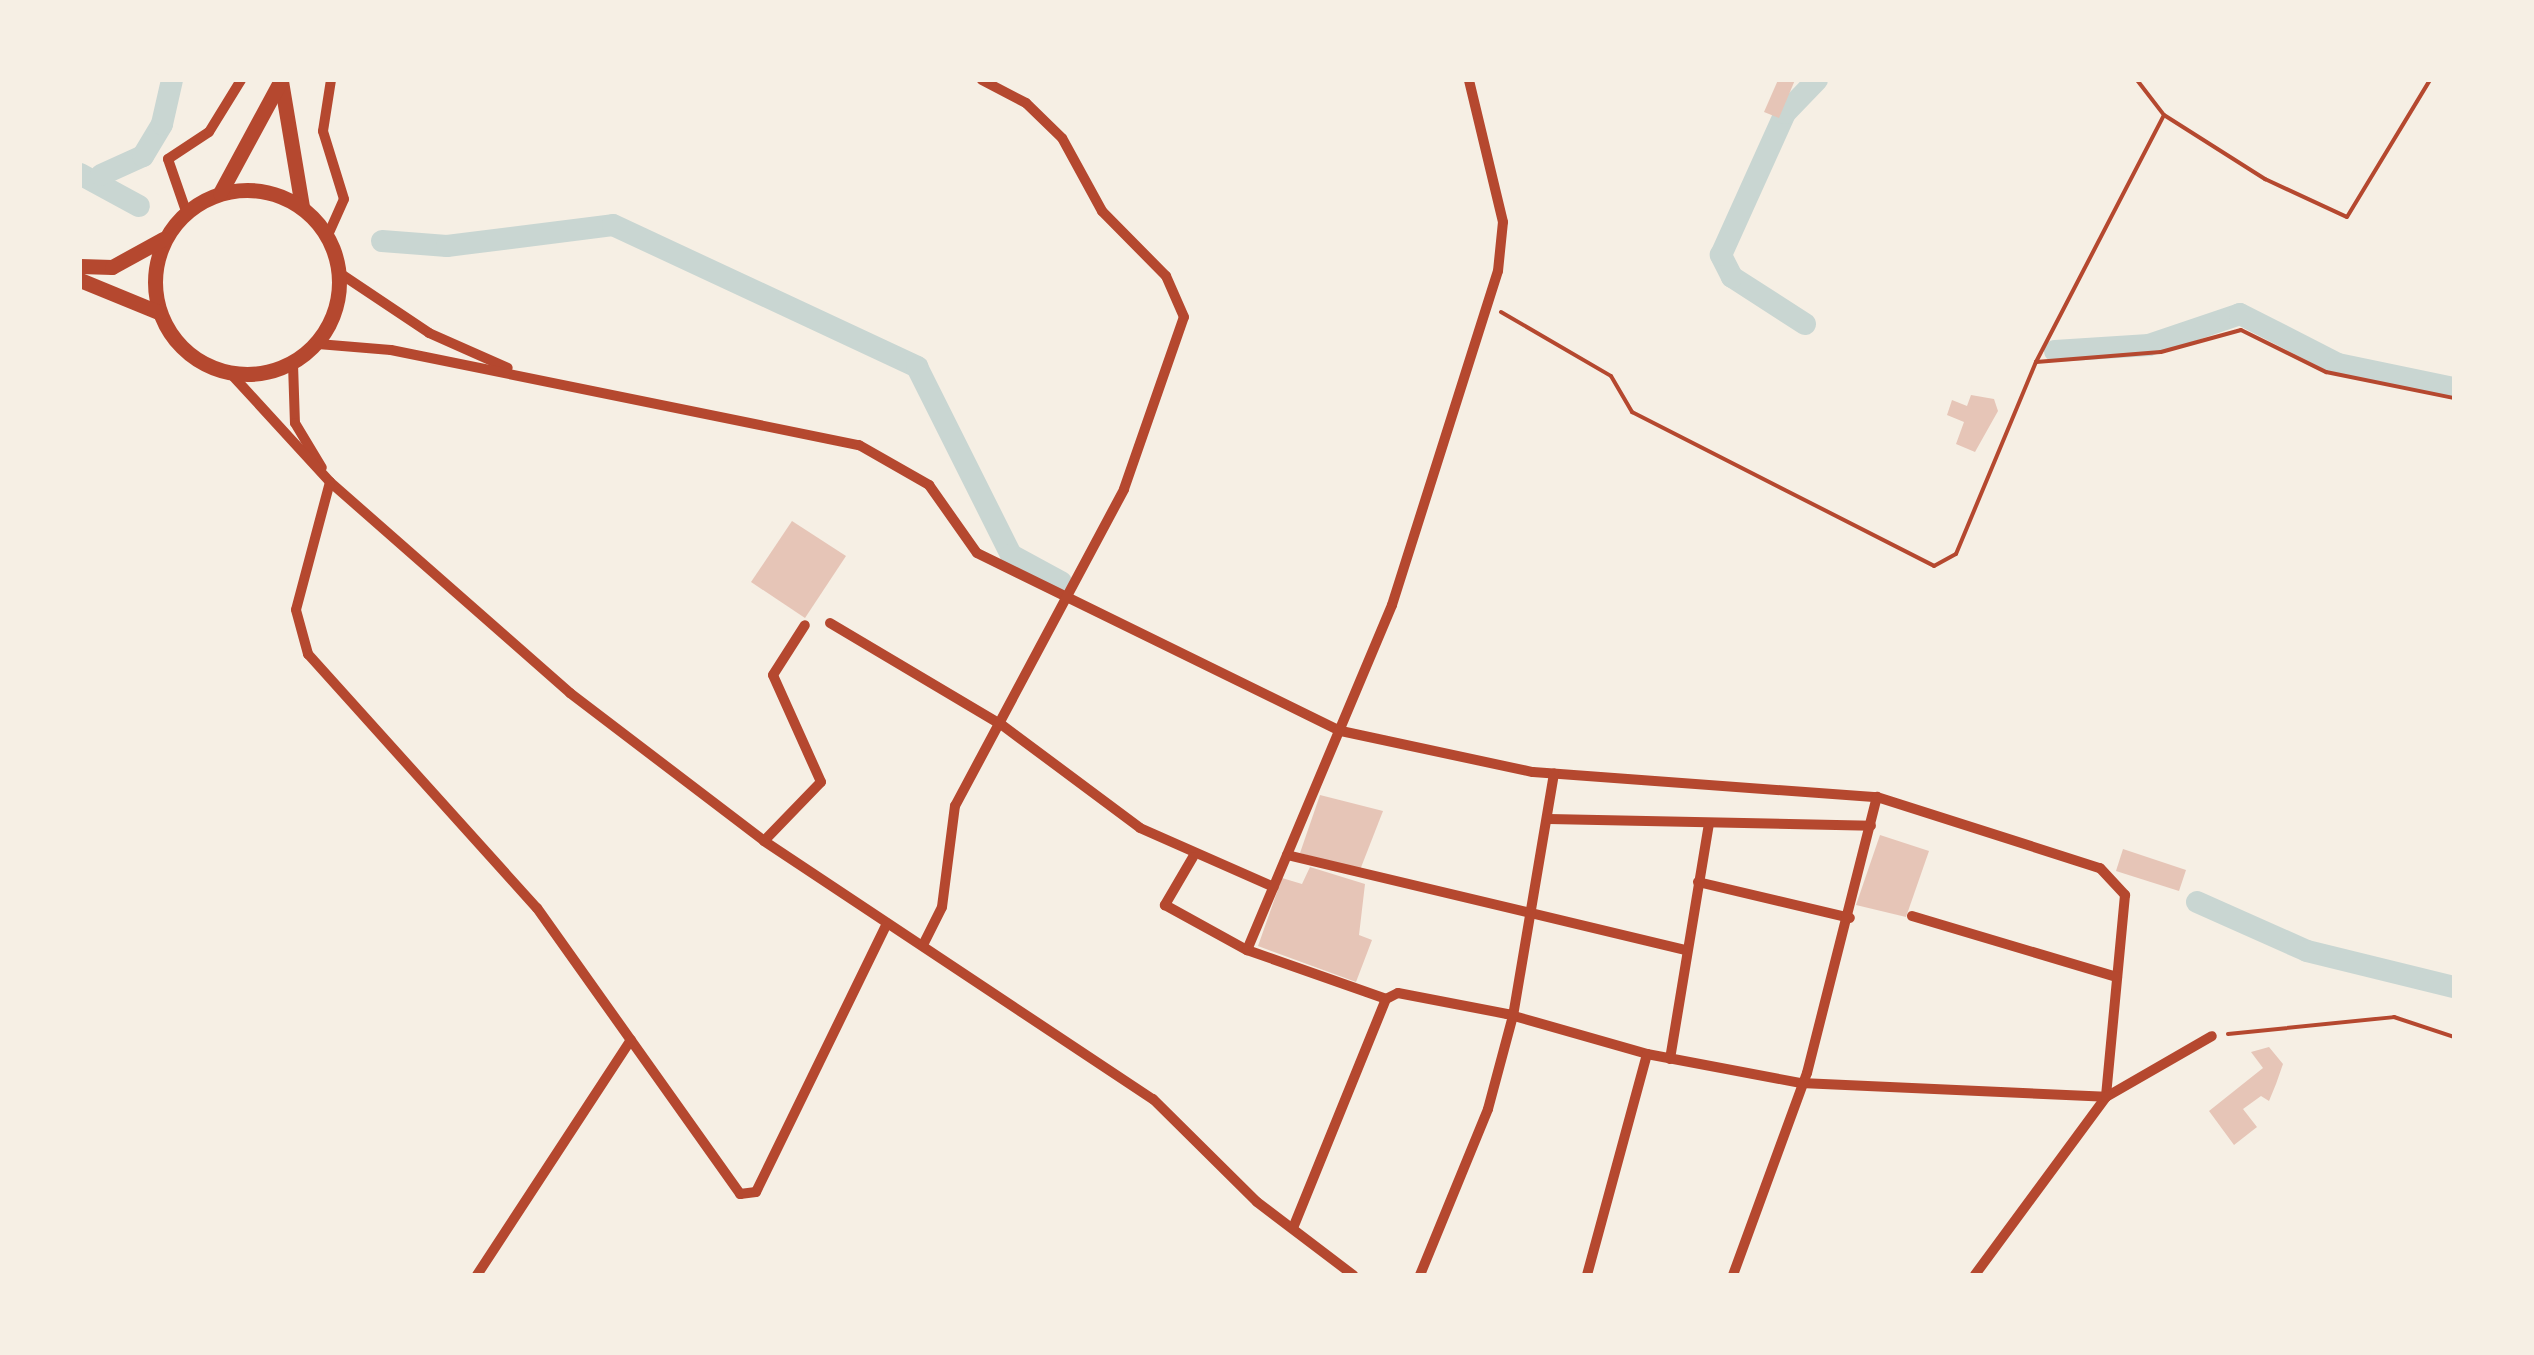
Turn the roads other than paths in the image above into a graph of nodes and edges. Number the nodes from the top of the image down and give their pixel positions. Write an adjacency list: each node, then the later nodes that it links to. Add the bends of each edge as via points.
1 (241, 80): 8 (street, via 210,132 168,159)
2 (330, 80): 9 (street, via 323,131 344,199)
3 (982, 80): 20 (street, via 1026,103 1062,138 1102,211 1166,276 1184,317 1124,489)
4 (1469, 80): 24 (street, via 1503,222 1488,304 1435,486)
5 (281, 81): 6 (main road); 7 (main road)
6 (220, 193): 7 (main road, via 262,190); 8 (main road)
7 (302, 206): 9 (main road)
8 (186, 211): 10 (main road)
9 (328, 234): 12 (main road)
10 (164, 239): 11 (main road, via 112,268); 14 (main road, via 153,275)
11 (80, 266)
12 (341, 274): 15 (main road, via 336,313); 18 (street, via 429,333)
13 (80, 280): 14 (main road)
14 (158, 312): 17 (main road, via 182,350)
15 (318, 344): 16 (main road); 18 (street)
16 (293, 364): 17 (main road); 19 (street, via 294,423)
17 (232, 375): 19 (street)
18 (527, 377): 20 (street, via 859,445 929,485 977,553)
19 (330, 482): 30 (street, via 570,693); 46 (street, via 296,610 308,654 537,908)
20 (1066, 602): 23 (street); 24 (street)
21 (830, 623): 23 (street)
22 (806, 625): 30 (street, via 773,674 821,782)
23 (1002, 726): 32 (street); 39 (street, via 955,806 942,907)
24 (1341, 731): 25 (street, via 1440,759); 31 (street)
25 (1554, 773): 26 (street); 27 (street)
26 (1877, 797): 29 (street); 42 (street, via 2100,868 2125,894)
27 (1549, 819): 28 (street); 35 (street)
28 (1709, 823): 29 (street); 33 (street)
29 (1871, 826): 37 (street)
30 (764, 840): 38 (street)
31 (1287, 854): 34 (street); 35 (street)
32 (1192, 857): 34 (street); 40 (street, via 1165,905)
33 (1698, 882): 37 (street); 41 (street)
34 (1274, 887): 40 (street)
35 (1526, 912): 41 (street); 44 (street)
36 (1912, 916): 42 (street)
37 (1850, 918): 49 (street)
38 (887, 923): 39 (street); 46 (street, via 756,1192 726,1185)
39 (923, 945): 51 (street, via 1153,1099)
40 (1246, 950): 43 (street)
41 (1686, 950): 48 (street)
42 (2117, 977): 50 (street)
43 (1386, 999): 44 (street, via 1398,993); 51 (street)
44 (1512, 1016): 47 (street); 54 (street, via 1488,1109)
45 (2212, 1036): 50 (street)
46 (632, 1040): 52 (street)
47 (1647, 1054): 48 (street); 55 (street)
48 (1670, 1059): 49 (street)
49 (1801, 1083): 50 (street); 56 (street)
50 (2106, 1097): 57 (street)
51 (1293, 1228): 53 (street)
52 (477, 1275)
53 (1354, 1275)
54 (1420, 1275)
55 (1587, 1275)
56 (1733, 1275)
57 (1975, 1275)

